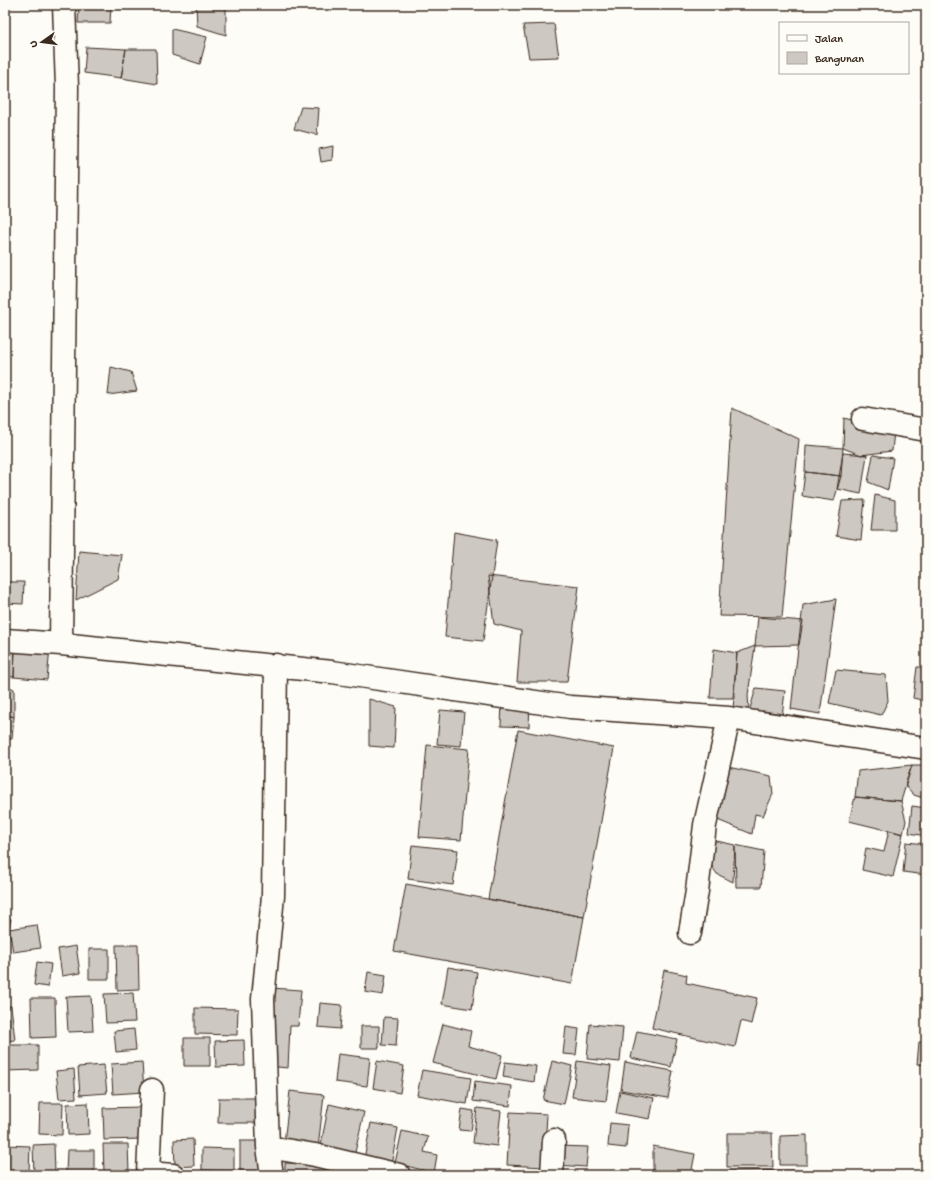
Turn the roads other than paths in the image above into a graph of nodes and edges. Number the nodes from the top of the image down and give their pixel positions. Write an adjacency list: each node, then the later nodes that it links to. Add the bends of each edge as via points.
1 (64, 5): 5 (street, via 67,86)
2 (863, 419): 3 (street)
3 (926, 430)
4 (5, 640): 5 (street)
5 (61, 644): 6 (street)
6 (276, 666): 7 (street, via 570,707); 12 (street, via 273,896 263,999)
7 (729, 718): 8 (street); 9 (street, via 705,825)
8 (926, 748)
9 (690, 934)
10 (152, 1090): 13 (street)
11 (554, 1140): 17 (street)
12 (268, 1147): 15 (street); 16 (street, via 315,1155)
13 (142, 1174): 14 (street)
14 (173, 1175)
15 (272, 1175)
16 (398, 1175)
17 (552, 1175)

